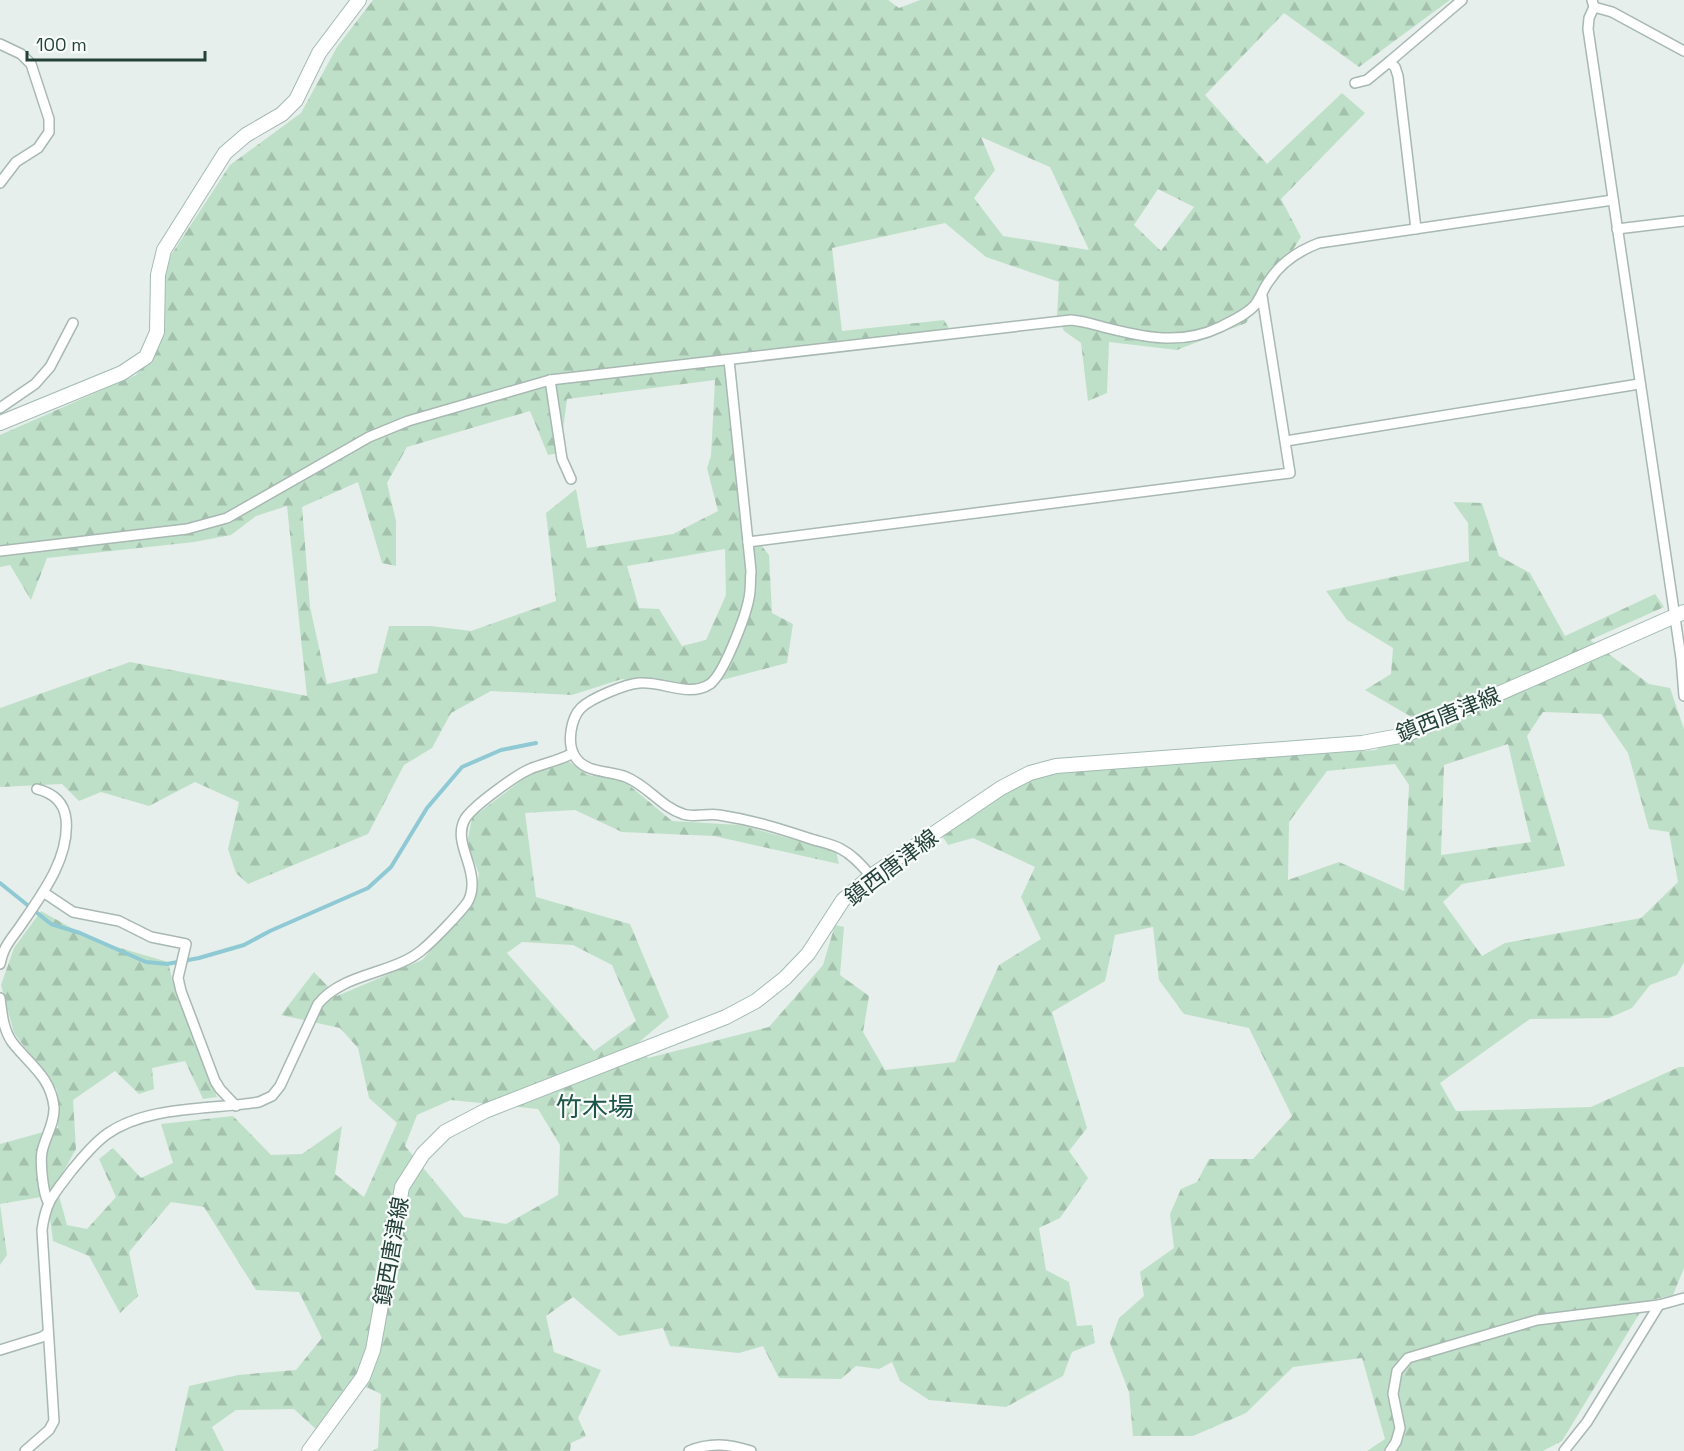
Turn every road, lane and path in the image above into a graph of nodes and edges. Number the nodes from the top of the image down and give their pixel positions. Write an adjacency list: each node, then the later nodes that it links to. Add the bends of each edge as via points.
1 (359, 0): 19 (main road, via 319,53 296,100 225,153 164,250 158,275 157,332 146,357 122,373)
2 (1462, 0): 6 (street)
3 (1593, 4): 5 (street); 9 (street, via 1588,29)
4 (0, 44): 8 (street, via 31,64 50,119 49,132 38,148 16,162)
5 (1684, 51)
6 (1389, 62): 7 (street, via 1367,80); 11 (street, via 1398,76)
7 (1355, 83)
8 (0, 183)
9 (1613, 200): 11 (street); 12 (street)
10 (1684, 221): 12 (street)
11 (1416, 229): 13 (street, via 1319,243 1303,249 1280,265)
12 (1617, 229): 17 (street)
13 (1262, 296): 15 (street, via 1237,319 1188,338 1137,335 1071,320); 20 (street)
14 (73, 323): 18 (street, via 50,367 35,384)
15 (729, 360): 16 (street); 22 (street)
16 (550, 380): 21 (street, via 562,459); 23 (street, via 388,429 228,518 134,536)
17 (1639, 384): 20 (street); 24 (street)
18 (0, 408)
19 (0, 423)
20 (1286, 441): 22 (street, via 1290,473)
21 (571, 478)
22 (748, 542): 26 (street, via 749,599 717,678 697,689 641,683 596,699 581,708 574,722 570,737)
23 (0, 551)
24 (1680, 614): 25 (street); 28 (main road, 鎮西唐津線, via 1405,735 1362,743 1056,766 1030,772)
25 (1684, 696)
26 (573, 753): 28 (street, via 589,769 626,777 644,787 666,807 686,815 751,819 840,849); 32 (street, via 522,773 473,810 464,821 462,835 471,871 468,902 422,950 327,993 272,1096)
27 (37, 789): 29 (street, via 59,800 66,813 68,833)
28 (871, 876): 39 (main road, 鎮西唐津線, via 843,900 808,954 756,1001 726,1017 485,1111 445,1132 423,1154 402,1187 374,1350 363,1377)
29 (40, 896): 30 (street, via 4,951); 32 (street, via 73,912 119,921 151,937 186,944 178,978 181,991 215,1081)
30 (0, 964)
31 (0, 998): 33 (street, via 5,1028 12,1041 45,1078 51,1092 52,1124 42,1154)
32 (236, 1106): 33 (street, via 147,1116 129,1122 99,1140)
33 (48, 1202): 36 (street, via 42,1230)
34 (1684, 1298): 35 (street)
35 (1659, 1305): 42 (street, via 1537,1320 1408,1358 1397,1371 1393,1394 1400,1428); 43 (street, via 1587,1422)
36 (48, 1333): 37 (street); 38 (street, via 54,1421 50,1430)
37 (0, 1350)
38 (25, 1451)
39 (309, 1451)
40 (689, 1451): 41 (street, via 711,1444)
41 (751, 1451)
42 (1390, 1451)
43 (1564, 1451)

